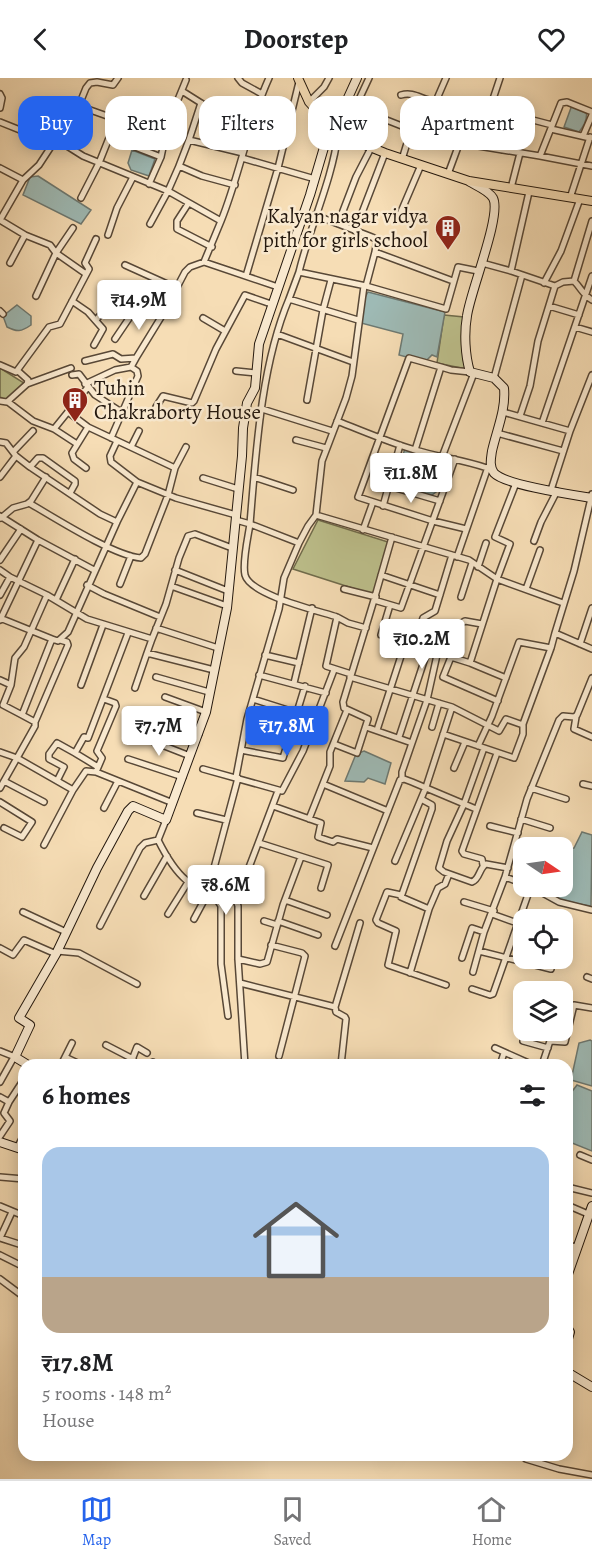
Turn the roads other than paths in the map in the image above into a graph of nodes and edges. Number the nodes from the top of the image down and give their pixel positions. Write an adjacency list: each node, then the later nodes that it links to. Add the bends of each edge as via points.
1 (118, 78): 16 (street, via 113,85 90,84)
2 (231, 78): 10 (street)
3 (269, 78): 14 (street)
4 (329, 78): 17 (street)
5 (357, 78): 18 (street)
6 (369, 78): 19 (street)
7 (445, 78): 21 (street)
8 (500, 78): 22 (street)
9 (185, 79): 12 (street)
10 (238, 79): 14 (street)
11 (299, 79): 23 (main road); 58 (street)
12 (182, 91): 24 (street); 50 (street, via 168,124)
13 (0, 94): 25 (street)
14 (262, 94)
15 (401, 95): 20 (street, via 409,92)
16 (83, 96)
17 (315, 96)
18 (349, 96)
19 (361, 96)
20 (420, 96)
21 (436, 96)
22 (494, 96)
23 (308, 100)
24 (199, 102)
25 (0, 108)
26 (199, 109): 34 (street)
27 (93, 111): 52 (street, via 116,123)
28 (592, 113): 31 (street, via 564,102); 33 (street)
29 (0, 122): 32 (street)
30 (535, 122): 31 (street)
31 (552, 127): 33 (street); 49 (street)
32 (18, 129)
33 (588, 137): 54 (street)
34 (189, 140): 48 (street); 55 (street)
35 (49, 150): 62 (street)
36 (73, 150): 52 (street)
37 (143, 150): 50 (street)
38 (245, 150): 48 (street)
39 (323, 150): 61 (street)
40 (336, 150): 75 (street)
41 (370, 150): 80 (street)
42 (377, 150): 46 (main road)
43 (405, 150): 51 (street)
44 (457, 150): 59 (street)
45 (502, 150): 47 (street)
46 (385, 153): 51 (main road); 82 (street)
47 (520, 153): 49 (street); 66 (street)
48 (243, 156): 58 (street); 65 (street)
49 (540, 156): 54 (street)
50 (161, 157): 64 (street)
51 (402, 159): 53 (main road)
52 (99, 163): 60 (street); 69 (street)
53 (421, 165): 59 (main road); 74 (street)
54 (581, 165): 56 (street); 70 (street)
55 (179, 166): 65 (street); 67 (street)
56 (592, 166)
57 (0, 168): 62 (street)
58 (278, 168): 61 (street); 98 (street)
59 (448, 174): 63 (main road)
60 (133, 177): 64 (street); 84 (street)
61 (315, 179): 106 (street)
62 (23, 180): 76 (street)
63 (469, 181): 66 (main road); 93 (street, via 494,199 495,217)
64 (149, 184): 67 (street)
65 (235, 185): 77 (street)
66 (511, 188): 68 (main road)
67 (168, 192): 73 (street); 79 (street)
68 (529, 192): 70 (main road); 94 (street)
69 (81, 198)
70 (570, 198): 71 (main road)
71 (580, 199): 72 (main road); 103 (street)
72 (592, 201)
73 (188, 204): 77 (street); 87 (street, via 177,221 177,229)
74 (400, 214)
75 (315, 215): 80 (street); 95 (street)
76 (0, 220): 83 (street)
77 (221, 221): 87 (street)
78 (592, 221): 85 (street)
79 (150, 224)
80 (338, 224): 82 (street)
81 (72, 228): 89 (street)
82 (355, 231): 88 (street, via 376,240)
83 (25, 235): 89 (street, via 50,245); 91 (street)
84 (108, 235)
85 (590, 237): 102 (street)
86 (96, 239): 96 (street, via 86,258)
87 (212, 247): 90 (street)
88 (375, 252): 101 (street); 104 (street)
89 (56, 253): 96 (street); 108 (street)
90 (204, 262): 98 (street); 107 (street, via 190,267)
91 (10, 263)
92 (125, 266): 107 (street)
93 (480, 267): 94 (street); 101 (street, via 458,267); 138 (street, via 466,316 467,362)
94 (511, 271): 97 (street)
95 (299, 272): 100 (street); 110 (street)
96 (86, 274): 112 (street)
97 (522, 275): 103 (street); 142 (street)
98 (246, 276): 106 (street)
99 (592, 276): 109 (street)
100 (331, 280): 104 (street); 116 (street)
101 (453, 281): 104 (street, via 446,309)
102 (574, 281): 105 (street); 109 (street)
103 (544, 283): 105 (street)
104 (365, 286): 121 (street)
105 (555, 286): 115 (street)
106 (278, 287): 114 (street)
107 (176, 288): 117 (street)
108 (36, 296)
109 (584, 296): 111 (street); 118 (street)
110 (289, 299): 116 (street); 125 (street)
111 (592, 300)
112 (72, 301): 120 (street); 136 (street, via 60,324 49,327)
113 (140, 302): 117 (street); 120 (street, via 118,294); 126 (street)
114 (271, 304): 123 (street, via 245,295); 139 (street, via 259,344)
115 (549, 306): 118 (street); 153 (street)
116 (323, 310): 121 (street); 128 (street)
117 (164, 314): 129 (street)
118 (579, 315): 122 (street)
119 (203, 318): 123 (street)
120 (96, 320): 127 (street, via 103,328)
121 (358, 320): 131 (street)
122 (575, 327): 124 (street); 155 (street)
123 (225, 331): 148 (street, via 192,404 164,396)
124 (592, 332)
125 (277, 334): 128 (street); 149 (street)
126 (115, 339)
127 (94, 345)
128 (317, 348): 131 (street); 145 (street)
129 (136, 358): 130 (street, via 121,359 113,354); 133 (street)
130 (85, 362)
131 (353, 362): 154 (street)
132 (0, 365): 136 (street)
133 (131, 367): 144 (street, via 115,370); 152 (street, via 138,376)
134 (441, 367): 138 (street); 163 (street, via 409,358); 172 (street)
135 (71, 368): 143 (street)
136 (18, 371): 143 (street, via 28,380)
137 (236, 371): 139 (street)
138 (472, 372): 142 (street); 175 (street)
139 (256, 373): 188 (street, via 243,428)
140 (72, 375): 144 (street, via 79,374)
141 (592, 375): 161 (street)
142 (494, 378): 151 (street, via 504,388)
143 (27, 384): 147 (street)
144 (87, 385): 150 (street); 152 (street, via 94,395)
145 (307, 400)
146 (0, 401): 147 (street)
147 (8, 402): 157 (street, via 33,422)
148 (156, 407)
149 (262, 409): 160 (street); 183 (street)
150 (68, 412): 156 (street); 157 (street)
151 (503, 412): 153 (street); 162 (street)
152 (123, 413): 164 (street)
153 (520, 417): 155 (street)
154 (337, 421): 160 (street); 163 (street)
155 (542, 423): 161 (street)
156 (88, 427): 164 (street); 167 (street)
157 (54, 429): 167 (street)
158 (33, 431): 174 (street)
159 (139, 431): 169 (street)
160 (332, 431): 171 (street)
161 (570, 431): 173 (street)
162 (497, 433): 173 (street); 177 (street)
163 (379, 438): 168 (street); 195 (street, via 357,497)
164 (114, 439): 169 (street); 185 (street, via 111,462)
165 (296, 440): 171 (street)
166 (0, 442): 174 (street)
167 (77, 444): 179 (street, via 72,457)
168 (400, 445): 172 (street); 187 (street)
169 (131, 447): 180 (street)
170 (186, 447): 180 (street)
171 (326, 448): 198 (street)
172 (415, 450): 175 (street)
173 (562, 451): 190 (street)
174 (15, 454): 178 (street); 181 (street)
175 (442, 457): 176 (street)
176 (455, 459): 177 (street); 194 (street)
177 (489, 466): 186 (street, via 500,477); 204 (street)
178 (30, 467): 182 (street); 191 (street, via 43,458 75,481)
179 (86, 468)
180 (175, 468): 192 (street)
181 (0, 477)
182 (46, 477): 191 (street); 196 (street)
183 (254, 477): 189 (street); 200 (street)
184 (203, 478): 188 (street)
185 (137, 482): 192 (street); 202 (street)
186 (516, 483): 190 (street); 226 (street, via 495,537 510,544)
187 (389, 486): 194 (street); 197 (street)
188 (238, 489): 200 (street)
189 (293, 490)
190 (554, 491): 193 (street); 208 (street)
191 (70, 493): 202 (street)
192 (168, 495): 200 (street); 215 (street, via 144,556)
193 (592, 497): 242 (street)
194 (440, 501): 201 (street)
195 (374, 502): 197 (street); 205 (street)
196 (29, 503): 199 (street); 211 (street)
197 (384, 506): 201 (street)
198 (316, 515): 205 (street); 209 (street)
199 (0, 517): 203 (street)
200 (241, 520): 209 (street); 213 (street); 241 (street, via 247,579)
201 (433, 521): 204 (street); 212 (street)
202 (117, 522): 211 (street)
203 (21, 529): 207 (street); 217 (street)
204 (466, 529): 216 (street)
205 (363, 530): 206 (street)
206 (392, 537): 212 (street); 224 (street)
207 (38, 540): 218 (street); 227 (street)
208 (534, 542)
209 (299, 543): 241 (street, via 289,564)
210 (486, 543): 220 (street)
211 (106, 546): 215 (street); 222 (street)
212 (423, 547): 216 (street); 230 (street)
213 (232, 548): 223 (street, via 191,534); 234 (street)
214 (540, 550): 233 (street)
215 (131, 556): 228 (street)
216 (455, 556): 219 (street); 237 (street)
217 (0, 560)
218 (75, 560): 222 (street); 240 (street)
219 (472, 563): 220 (street); 238 (street)
220 (478, 567): 226 (street)
221 (0, 570): 225 (street)
222 (94, 570): 229 (street)
223 (176, 570): 231 (street); 234 (street)
224 (381, 575): 230 (street); 239 (street)
225 (10, 577): 227 (street); 235 (street)
226 (497, 579): 233 (street); 251 (street)
227 (19, 581): 236 (street); 250 (street)
228 (120, 584)
229 (87, 585): 247 (street); 248 (street)
230 (409, 585): 237 (street); 243 (street, via 401,608)
231 (171, 586): 244 (street); 248 (street)
232 (344, 589): 239 (street)
233 (526, 589): 242 (street)
234 (228, 591): 244 (street)
235 (0, 595)
236 (47, 595): 240 (street); 255 (street)
237 (440, 595): 262 (street, via 435,611 423,618)
238 (461, 597)
239 (375, 599): 243 (street); 254 (street)
240 (56, 600): 247 (street)
241 (281, 600): 245 (street); 269 (street)
242 (563, 603): 257 (street)
243 (390, 605): 258 (street)
244 (227, 606): 265 (street)
245 (312, 608): 249 (street); 271 (street)
246 (592, 608): 263 (street)
247 (75, 613): 252 (street); 261 (street, via 68,632)
248 (160, 617): 253 (street)
249 (338, 617): 254 (street); 274 (street, via 325,664)
250 (0, 618): 255 (street)
251 (482, 624): 270 (street, via 460,624); 272 (street)
252 (103, 625): 256 (street); 283 (street)
253 (156, 628): 260 (street); 265 (street)
254 (366, 628): 276 (street)
255 (31, 630): 259 (street); 282 (street, via 15,658)
256 (128, 633): 260 (street); 291 (street)
257 (555, 633): 263 (street); 266 (street)
258 (381, 635)
259 (52, 639): 261 (street); 300 (street)
260 (152, 639): 268 (street)
261 (60, 640): 303 (street, via 68,645)
262 (416, 642): 264 (street); 286 (street, via 412,650 402,654)
263 (580, 644): 267 (street)
264 (429, 646): 289 (street); 293 (street, via 437,656)
265 (218, 648): 273 (street)
266 (551, 648): 278 (street, via 519,642); 305 (street)
267 (592, 649)
268 (147, 653): 273 (street); 285 (street)
269 (265, 655): 271 (street); 275 (street)
270 (451, 657): 272 (street); 294 (street, via 443,677)
271 (299, 663): 281 (street)
272 (470, 663): 278 (street)
273 (214, 670): 287 (street)
274 (333, 670): 276 (street); 288 (street)
275 (259, 675): 281 (street); 292 (street)
276 (351, 676): 286 (street); 297 (street, via 343,702)
277 (156, 677): 287 (street)
278 (506, 678): 294 (street)
279 (592, 678): 301 (street)
280 (0, 680): 282 (street)
281 (294, 683): 284 (street)
282 (11, 685): 300 (street, via 3,705)
283 (81, 685)
284 (305, 686): 288 (street); 299 (street)
285 (135, 688)
286 (390, 688): 289 (street); 308 (street)
287 (209, 692): 298 (street)
288 (326, 693): 341 (street, via 297,764 283,790)
289 (414, 696): 293 (street); 311 (street)
290 (165, 697): 298 (street)
291 (104, 699): 320 (street, via 88,738 84,737); 326 (street, via 116,706 97,752 102,757)
292 (252, 699): 299 (street); 318 (street)
293 (427, 699): 295 (street); 315 (street)
294 (498, 701): 304 (street)
295 (439, 703): 296 (street); 307 (street)
296 (452, 707): 304 (street); 310 (street)
297 (347, 710): 306 (street, via 368,719); 316 (street)
298 (206, 712): 309 (street)
299 (297, 713): 318 (street, via 283,758)
300 (22, 714): 303 (street)
301 (576, 717): 312 (street, via 574,729); 339 (street, via 560,718)
302 (152, 718): 309 (street)
303 (35, 722): 323 (street)
304 (488, 725): 305 (street, via 500,731 506,719); 317 (street)
305 (523, 725): 321 (street, via 524,734 514,758)
306 (366, 727): 308 (street); 316 (street, via 356,754)
307 (432, 727)
308 (377, 730): 311 (street)
309 (199, 734): 322 (street)
310 (443, 734): 314 (street); 337 (street)
311 (399, 737): 315 (street)
312 (592, 737)
313 (144, 738): 322 (street)
314 (465, 742): 317 (street); 325 (street)
315 (412, 743): 330 (street)
316 (334, 744): 334 (street)
317 (481, 747): 321 (street); 347 (street)
318 (241, 750): 329 (street)
319 (0, 752): 323 (street)
320 (75, 753): 326 (street); 332 (street, via 54,745 49,759 64,768)
321 (497, 753): 350 (street)
322 (190, 756): 328 (street)
323 (17, 758): 331 (street); 332 (street)
324 (128, 759): 328 (street)
325 (454, 768)
326 (97, 769): 333 (street); 340 (street, via 83,773)
327 (203, 769): 329 (street)
328 (183, 777): 346 (street)
329 (237, 778): 341 (street); 356 (street)
330 (402, 779): 337 (street); 351 (street)
331 (4, 781): 338 (street); 345 (street)
332 (57, 781): 340 (street)
333 (118, 781): 346 (street); 349 (street)
334 (323, 784): 351 (street); 353 (street)
335 (583, 784): 336 (street)
336 (592, 786)
337 (426, 787): 343 (street); 347 (street)
338 (0, 788)
339 (531, 788): 342 (street); 354 (street)
340 (74, 790): 363 (street)
341 (278, 791): 348 (street)
342 (566, 799)
343 (421, 800): 367 (street); 377 (street, via 432,805 432,809)
344 (0, 802): 358 (street, via 32,820 22,837)
345 (44, 802)
346 (173, 804): 355 (street)
347 (464, 804): 350 (street); 371 (street, via 440,863 441,870)
348 (273, 806): 353 (street); 362 (street)
349 (104, 808)
350 (476, 809): 368 (street, via 462,851 483,859)
351 (388, 811): 364 (street)
352 (197, 813): 356 (street)
353 (309, 819): 364 (street, via 321,823 318,837)
354 (521, 819): 359 (street); 360 (street)
355 (166, 820): 361 (street); 394 (street, via 130,807)
356 (226, 820): 405 (street, via 214,868 237,901)
357 (490, 826): 360 (street)
358 (4, 828)
359 (550, 828)
360 (518, 832): 369 (street)
361 (158, 840): 365 (street); 393 (street, via 140,848)
362 (259, 843): 366 (street); 370 (street)
363 (44, 845)
364 (373, 848): 399 (street)
365 (167, 856): 374 (street); 378 (street)
366 (301, 856): 375 (street, via 328,865); 380 (street)
367 (395, 861)
368 (483, 865): 369 (street); 371 (street, via 472,882)
369 (508, 868): 372 (street)
370 (248, 870)
371 (449, 874): 382 (street)
372 (506, 878): 373 (street); 385 (street)
373 (513, 880)
374 (188, 882): 376 (street); 386 (street)
375 (321, 888)
376 (208, 893): 388 (street); 416 (street, via 221,906 221,964)
377 (401, 895): 382 (street, via 402,900); 408 (street, via 387,892 376,920 396,931 388,964)
378 (144, 896)
379 (551, 897): 383 (street)
380 (285, 900): 387 (street); 391 (street)
381 (464, 902): 385 (street)
382 (429, 909): 408 (street)
383 (592, 910)
384 (23, 912): 394 (street)
385 (493, 913): 390 (street); 395 (street)
386 (168, 914)
387 (327, 915)
388 (194, 919)
389 (264, 921): 391 (street)
390 (513, 921)
391 (277, 923): 396 (street); 398 (street)
392 (360, 923): 414 (street)
393 (100, 926)
394 (66, 932): 402 (street)
395 (484, 932): 401 (street); 404 (street, via 472,928)
396 (318, 935)
397 (513, 935): 403 (street)
398 (271, 945): 405 (street, via 265,963); 413 (street, via 304,954)
399 (335, 946)
400 (0, 948): 402 (street, via 13,955 24,940)
401 (479, 951): 403 (street); 407 (street)
402 (56, 953): 410 (street, via 79,953); 426 (street, via 19,1018 30,1025)
403 (506, 957): 406 (street); 412 (street, via 493,994)
404 (462, 958)
405 (238, 959): 409 (street)
406 (513, 959)
407 (473, 972)
408 (410, 973): 411 (street)
409 (240, 983): 413 (street); 432 (street)
410 (137, 984)
411 (446, 986)
412 (472, 989)
413 (295, 997): 414 (street); 425 (street)
414 (335, 1007): 433 (street, via 346,1019)
415 (592, 1008): 421 (street, via 574,1004 565,1042 551,1040)
416 (228, 1016)
417 (523, 1041): 421 (street)
418 (72, 1042): 427 (street)
419 (106, 1045): 430 (street)
420 (495, 1048): 424 (street)
421 (548, 1048): 436 (street)
422 (0, 1051): 426 (street)
423 (147, 1053): 431 (street, via 137,1047)
424 (504, 1053): 434 (street); 435 (street)
425 (279, 1056)
426 (15, 1057): 428 (street); 437 (street)
427 (65, 1057): 429 (street)
428 (18, 1059)
429 (69, 1059)
430 (127, 1059)
431 (132, 1059)
432 (245, 1059)
433 (342, 1059)
434 (502, 1059)
435 (518, 1059)
436 (544, 1059)
437 (0, 1082)
438 (18, 1088): 440 (street)
439 (0, 1097): 440 (street)
440 (9, 1102): 441 (street, via 4,1113 10,1121)
441 (0, 1136)
442 (0, 1142): 443 (street)
443 (18, 1148)
444 (580, 1155): 445 (street)
445 (592, 1160)
446 (0, 1177): 447 (street)
447 (18, 1178)
448 (573, 1189): 449 (street)
449 (592, 1192)
450 (0, 1206): 453 (street)
451 (573, 1206): 452 (street)
452 (590, 1210): 458 (street)
453 (12, 1212): 454 (street); 455 (street)
454 (18, 1214)
455 (0, 1238): 456 (street)
456 (18, 1244)
457 (573, 1246): 458 (street)
458 (576, 1247): 460 (street)
459 (0, 1256): 461 (street)
460 (573, 1257)
461 (18, 1264)
462 (0, 1279): 463 (street)
463 (18, 1292)
464 (573, 1376): 465 (street)
465 (592, 1387)
466 (530, 1461): 467 (street)
467 (592, 1475)

